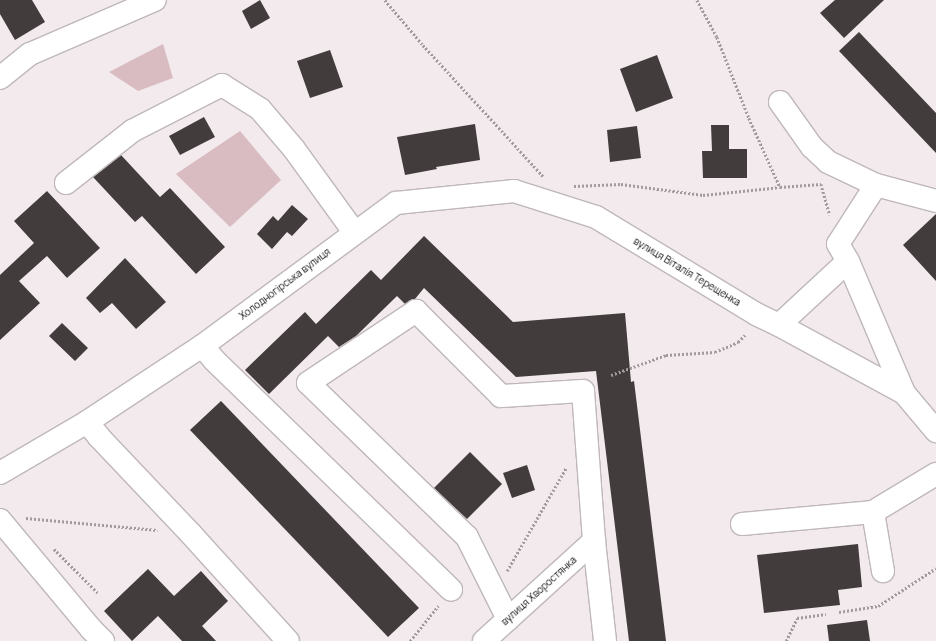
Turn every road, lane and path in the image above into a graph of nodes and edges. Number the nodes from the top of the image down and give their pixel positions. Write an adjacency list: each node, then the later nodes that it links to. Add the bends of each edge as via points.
1 (155, 0): 4 (street, via 30,54)
2 (385, 0): 6 (path)
3 (697, 0): 10 (path, via 717,37 748,118)
4 (0, 78)
5 (780, 102): 8 (street, via 812,147 828,162)
6 (548, 182)
7 (66, 183): 13 (street, via 132,131 222,85 260,109 294,149)
8 (876, 184): 11 (street); 14 (street)
9 (568, 187): 10 (path, via 621,184 703,195)
10 (780, 187): 14 (path, via 821,184)
11 (936, 201)
12 (596, 217): 13 (street, Холодногірська вулиця, via 514,192 396,203); 15 (street, вулиця Віталія Терещенка, via 756,314)
13 (354, 232): 17 (street, Холодногірська вулиця)
14 (843, 252): 15 (street); 19 (street, вулиця Віталія Терещенка)
15 (779, 324): 19 (street, вулиця Віталія Терещенка)
16 (749, 331): 18 (path, via 738,342 715,352 666,355)
17 (202, 346): 20 (street, Холодногірська вулиця); 33 (street)
18 (611, 375)
19 (904, 393): 21 (street, вулиця Віталія Терещенка)
20 (87, 422): 23 (street, Холодногірська вулиця); 39 (street)
21 (936, 431)
22 (570, 462): 34 (path)
23 (2, 466)
24 (936, 474): 25 (street)
25 (873, 512): 28 (street); 32 (street)
26 (24, 518): 29 (path)
27 (0, 520): 38 (street)
28 (742, 524)
29 (159, 531)
30 (594, 541): 34 (street, via 583,391 501,396 416,311 308,383 467,537); 37 (street, вулиця Хворостянка); 42 (street)
31 (936, 568): 35 (path, via 878,606)
32 (883, 571)
33 (451, 590): 40 (path)
34 (495, 592): 37 (street)
35 (839, 612)
36 (826, 614): 43 (path, via 797,618)
37 (508, 619): 41 (street, вулиця Хворостянка)
38 (103, 641)
39 (288, 641)
40 (410, 641)
41 (484, 641)
42 (606, 641)
43 (786, 641)

